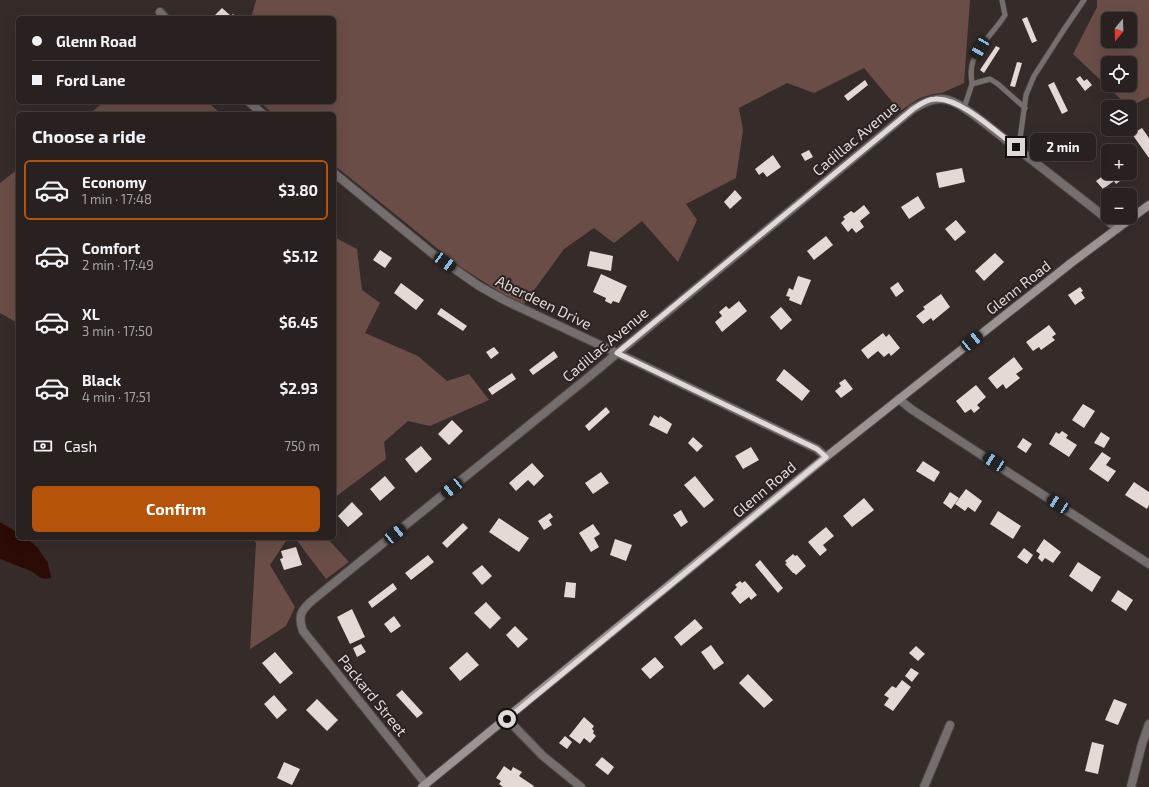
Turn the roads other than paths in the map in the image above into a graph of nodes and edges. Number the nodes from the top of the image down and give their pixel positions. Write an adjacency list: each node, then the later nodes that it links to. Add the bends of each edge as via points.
1 (1002, 0): 3 (lane, via 1006,15 973,60)
2 (1084, 0): 6 (lane, via 1034,76 1026,95)
3 (972, 84): 5 (lane); 6 (lane, via 990,79)
4 (251, 104): 7 (street)
5 (964, 108): 8 (street); 12 (street, Cadillac Avenue, via 950,101 933,99 913,109)
6 (1025, 108): 8 (lane, via 1020,139)
7 (261, 112)
8 (1016, 147): 11 (street)
9 (336, 175): 12 (street, Aberdeen Drive, via 433,254 479,286)
10 (1149, 205): 11 (street, Glenn Road)
11 (1117, 229): 13 (street, Glenn Road)
12 (617, 353): 14 (street, Aberdeen Drive, via 817,449); 16 (street, Cadillac Avenue, via 314,599 302,611)
13 (899, 399): 14 (street, Glenn Road); 15 (street)
14 (826, 457): 17 (street, Glenn Road)
15 (1149, 564)
16 (300, 623): 20 (street, Packard Street, via 309,639)
17 (507, 719): 20 (street, Glenn Road); 21 (street, via 543,756)
18 (1149, 724): 23 (street)
19 (950, 725): 22 (street)
20 (424, 785)
21 (581, 787)
22 (924, 787)
23 (1131, 787)

